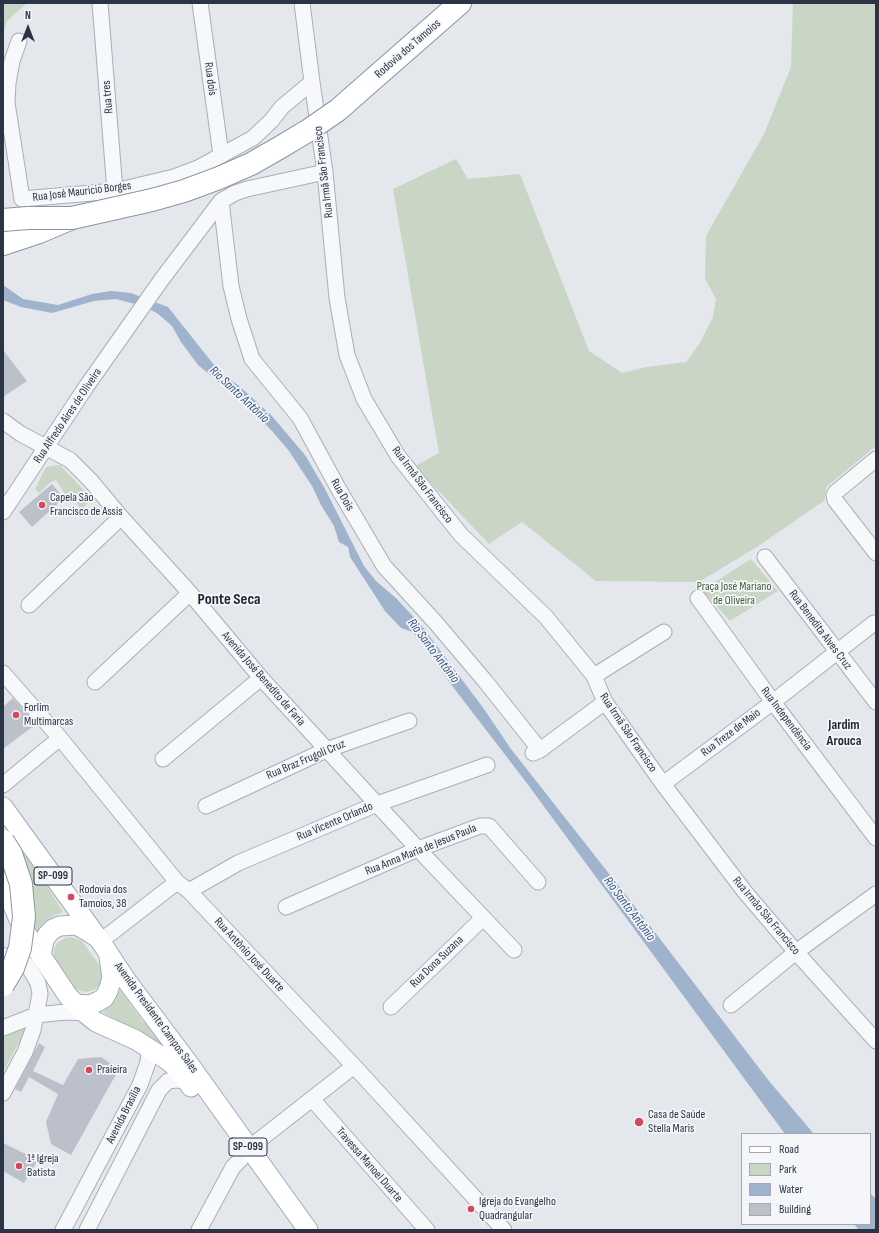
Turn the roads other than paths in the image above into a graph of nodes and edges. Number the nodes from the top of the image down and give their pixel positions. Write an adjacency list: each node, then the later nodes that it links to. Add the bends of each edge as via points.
1 (100, 3): 9 (street, Rua tres)
2 (200, 3): 7 (street, Rua dois)
3 (302, 3): 6 (street, Rua Irmã São Francisco)
4 (460, 3): 12 (highway, Rodovia dos Tamoios, bridge, via 338,110 250,164 184,191)
5 (19, 41): 10 (street, via 12,61 7,103)
6 (312, 82): 7 (street, via 282,107 254,138); 8 (street, Rua Irmã São Francisco)
7 (221, 155): 9 (street, Rua José Mauricio Borges, via 198,168 174,177)
8 (325, 172): 11 (street, via 247,189); 31 (street, Rua Irmã São Francisco, via 337,298 347,355 364,399 398,456 461,535 546,617)
9 (116, 191): 10 (street, Rua José Mauricio Borges)
10 (22, 199): 14 (street, Rua José Mauricio Borges)
11 (221, 201): 18 (street, Rua Alfredo Aires de Oliveira, via 162,280); 34 (street, Rua Dois, via 231,286 252,359 300,418 384,566 485,681 536,752)
12 (72, 218): 13 (highway, bridge); 15 (highway, bridge); 16 (highway)
13 (3, 220)
14 (3, 229)
15 (3, 233)
16 (3, 244)
17 (3, 421): 18 (street, Avenida José Benedito de Faria, via 21,434)
18 (47, 447): 20 (street, Rua Alfredo Aires de Oliveira); 21 (street, Avenida José Benedito de Faria, via 70,460)
19 (876, 459): 22 (street, via 834,495 835,500)
20 (3, 512)
21 (121, 517): 24 (street, Avenida José Benedito de Faria); 26 (street)
22 (876, 553)
23 (765, 557): 29 (street, Rua Benedita Alves Cruz)
24 (190, 593): 32 (street, Avenida José Benedito de Faria); 33 (street)
25 (698, 598): 35 (street, Rua Independência)
26 (29, 606)
27 (874, 623): 29 (street, Rua Treze de Maio)
28 (664, 632): 31 (street)
29 (837, 651): 35 (street, Rua Treze de Maio); 36 (street, Rua Benedita Alves Cruz)
30 (3, 673): 38 (street, Rua Antônio José Duarte)
31 (594, 676): 34 (street, Rua Irmã São Francisco)
32 (260, 678): 39 (street, Avenida José Benedito de Faria); 40 (street)
33 (95, 682)
34 (605, 702): 42 (street, Rua Irmã São Francisco)
35 (773, 702): 42 (street, Rua Treze de Maio); 47 (street, Rua Independência)
36 (876, 702)
37 (409, 721): 39 (street, Rua Braz Frugoli Cruz)
38 (60, 738): 43 (street); 52 (street, Rua Antônio José Duarte)
39 (326, 750): 44 (street, Avenida José Benedito de Faria); 46 (street, Rua Braz Frugoli Cruz)
40 (163, 759)
41 (487, 765): 44 (street, Rua Vicente Orlando)
42 (663, 784): 58 (street, Rua Irmão São Francisco, via 745,892)
43 (3, 785)
44 (377, 804): 49 (street, Avenida José Benedito de Faria); 52 (street, Rua Vicente Orlando)
45 (3, 806): 56 (main road, Avenida Presidente Campos Sales / SP-099)
46 (206, 806)
47 (876, 838)
48 (3, 841): 61 (highway, bridge, via 11,854 21,884 24,917 20,948)
49 (418, 849): 51 (street, Rua Anna Maria de Jesus Paula, via 480,826 489,826); 54 (street, Rua Anna Maria de Jesus Paula); 55 (street, Avenida José Benedito de Faria)
50 (3, 882): 60 (main road, Avenida Presidente Campos Sales / SP-099, via 22,927)
51 (538, 882)
52 (183, 887): 56 (street, Rua Vicente Orlando, via 106,937); 69 (street, Rua Antônio José Duarte)
53 (876, 894): 58 (street)
54 (286, 906)
55 (483, 918): 57 (street, Avenida José Benedito de Faria); 63 (street, Rua Dona Suzana)
56 (106, 949): 60 (main road, SP-099, via 82,928 76,925 60,926 48,934); 64 (main road, SP-099, via 112,978 108,991 104,998); 73 (main road, Avenida Presidente Campos Sales / SP-099, via 189,1064)
57 (514, 950)
58 (796, 952): 62 (street); 67 (street, Rua Irmão São Francisco)
59 (3, 956): 65 (street, via 22,960 35,976 40,994)
60 (41, 956): 64 (main road, Avenida Presidente Campos Sales / SP-099, via 63,990)
61 (3, 985)
62 (731, 1005)
63 (391, 1007)
64 (80, 1008): 65 (street); 68 (main road, Avenida Presidente Campos Sales / SP-099, via 96,1022)
65 (36, 1015): 66 (street); 71 (street, via 25,1052)
66 (3, 1028)
67 (876, 1041)
68 (148, 1047): 70 (main road, Avenida Presidente Campos Sales / SP-099, via 170,1062); 74 (street, Avenida Brasília, via 148,1062 140,1085)
69 (354, 1066): 72 (street); 82 (street, Rua Antônio José Duarte)
70 (187, 1081): 73 (main road, Avenida Presidente Campos Sales / SP-099); 75 (street, Avenida Brasília, via 168,1081 159,1090)
71 (3, 1093)
72 (312, 1099): 73 (street); 81 (street, Travessa Manoel Duarte)
73 (245, 1154): 78 (street, via 232,1167); 79 (main road, Avenida Presidente Campos Sales / SP-099); 80 (main road, Avenida Presidente Campos Sales / SP-099)
74 (90, 1181): 75 (street); 76 (street, Avenida Brasília)
75 (107, 1191): 77 (street, Avenida Brasília)
76 (63, 1230)
77 (86, 1230)
78 (199, 1230)
79 (293, 1230)
80 (308, 1230)
81 (426, 1230)
82 (504, 1230)

